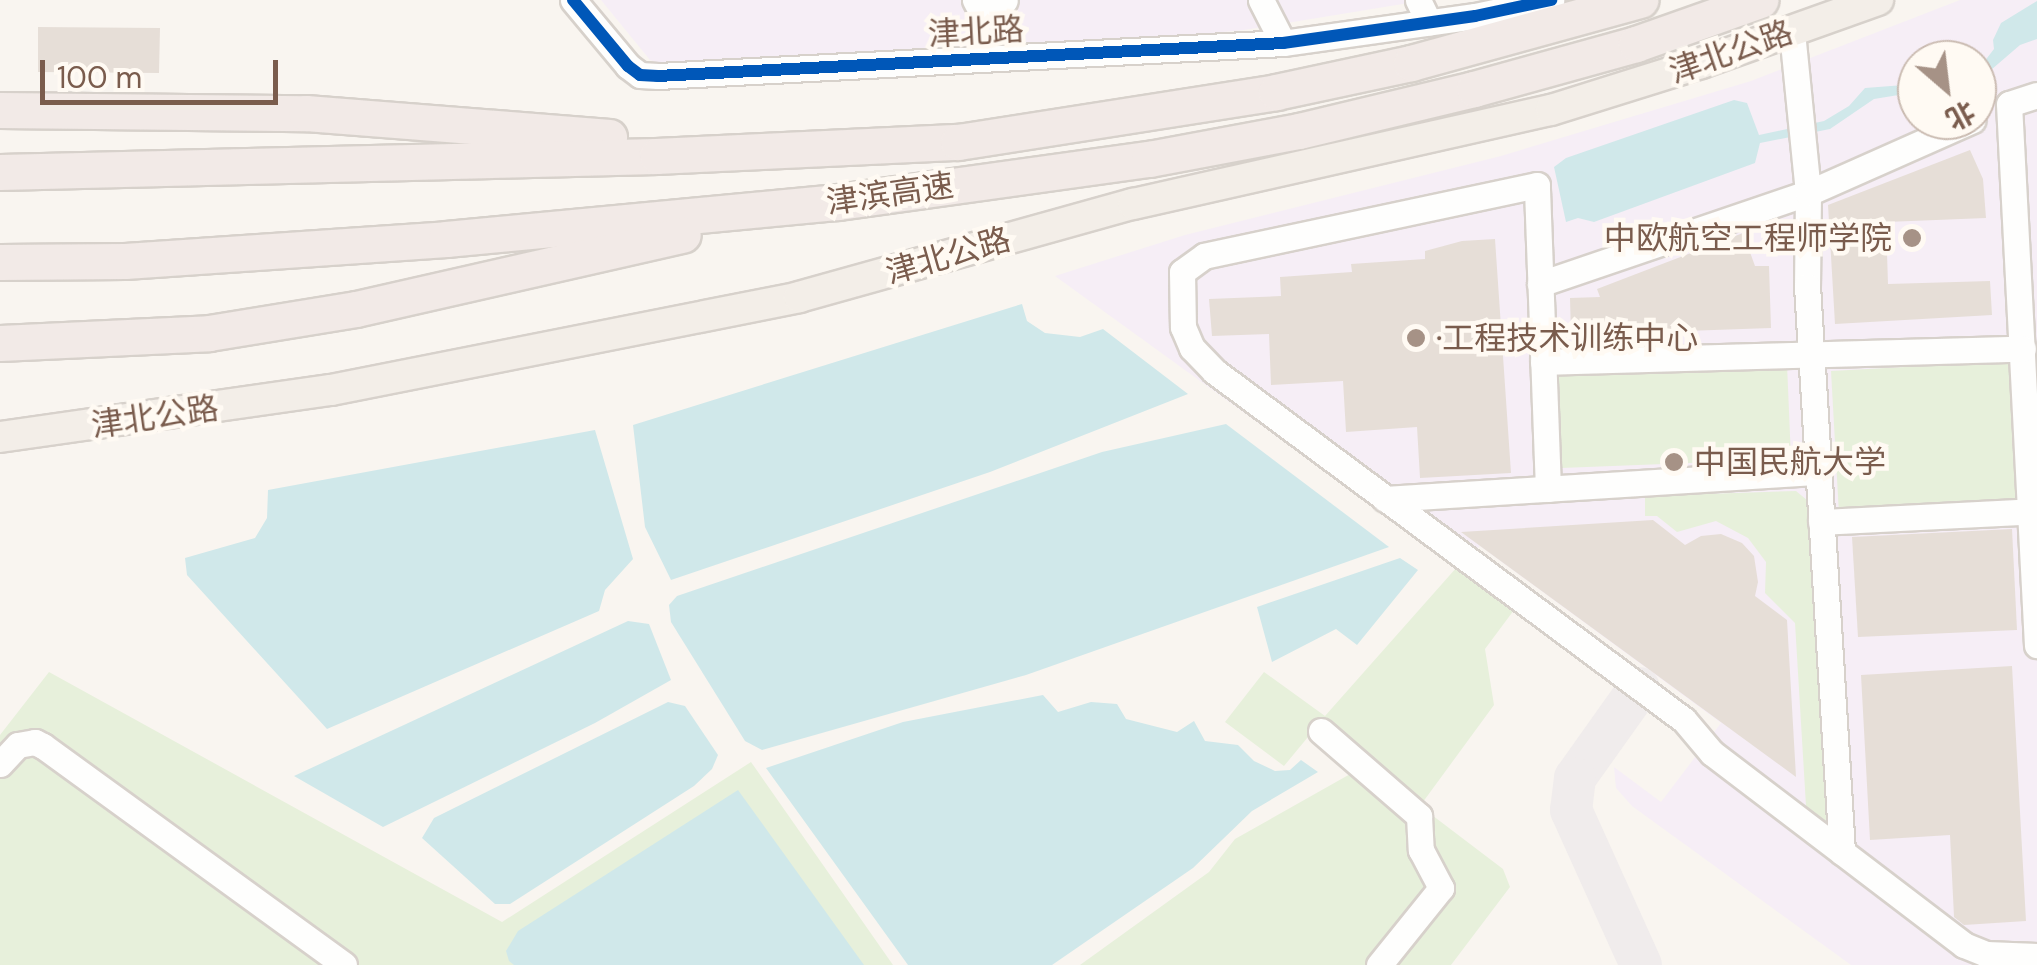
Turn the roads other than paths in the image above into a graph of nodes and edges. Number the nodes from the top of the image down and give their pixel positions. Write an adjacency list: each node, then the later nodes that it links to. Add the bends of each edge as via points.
1 (573, 0): 12 (street, 津北路, via 640,75)
2 (975, 0): 3 (street, via 982,13)
3 (1006, 0)
4 (1261, 0): 12 (street)
5 (1551, 0): 10 (street, 津北路)
6 (1640, 0): 18 (highway, 津滨高速, via 1411,64 1276,92 958,142)
7 (1760, 0): 21 (highway, 津滨高速, via 1636,44 1299,131)
8 (1854, 0): 31 (main road, 津北公路, via 1550,100 1142,192 793,288 314,384)
9 (1878, 0): 11 (main road, 津北公路)
10 (1424, 12): 12 (street, 津北路)
11 (1792, 32): 20 (street); 32 (main road, 津北公路, via 1551,110 1133,204 799,297 330,390)
12 (1283, 43)
13 (2037, 95): 14 (street)
14 (2009, 104): 15 (street); 22 (street)
15 (1997, 109)
16 (0, 110): 18 (highway, via 306,113)
17 (1928, 140): 20 (street)
18 (790, 150): 19 (highway, 津滨高速)
19 (0, 172)
20 (1808, 193): 24 (street); 28 (street)
21 (838, 202): 23 (highway, 津滨高速, via 125,262); 26 (highway, via 356,310 209,333)
22 (2026, 216): 25 (street)
23 (0, 262)
24 (1540, 284): 29 (street); 35 (street, via 1537,186 1204,256 1182,272 1183,327 1202,360)
25 (2029, 308): 27 (street)
26 (0, 343)
27 (2022, 348): 28 (street); 30 (street)
28 (1812, 354): 29 (street); 33 (street)
29 (1543, 362): 34 (street)
30 (2032, 424): 36 (street)
31 (0, 428)
32 (0, 438)
33 (1818, 472): 34 (street); 37 (street)
34 (1548, 489): 35 (street)
35 (1385, 499): 41 (street, via 1684,720 1712,754)
36 (2034, 511): 37 (street); 38 (street)
37 (1821, 522): 41 (street)
38 (2037, 645)
39 (1321, 731): 44 (street, via 1419,816 1421,850 1441,888)
40 (0, 764): 43 (street, via 18,745 43,746)
41 (1842, 852): 42 (street, via 1964,945 1986,954)
42 (2037, 956)
43 (344, 965)
44 (1378, 965)

